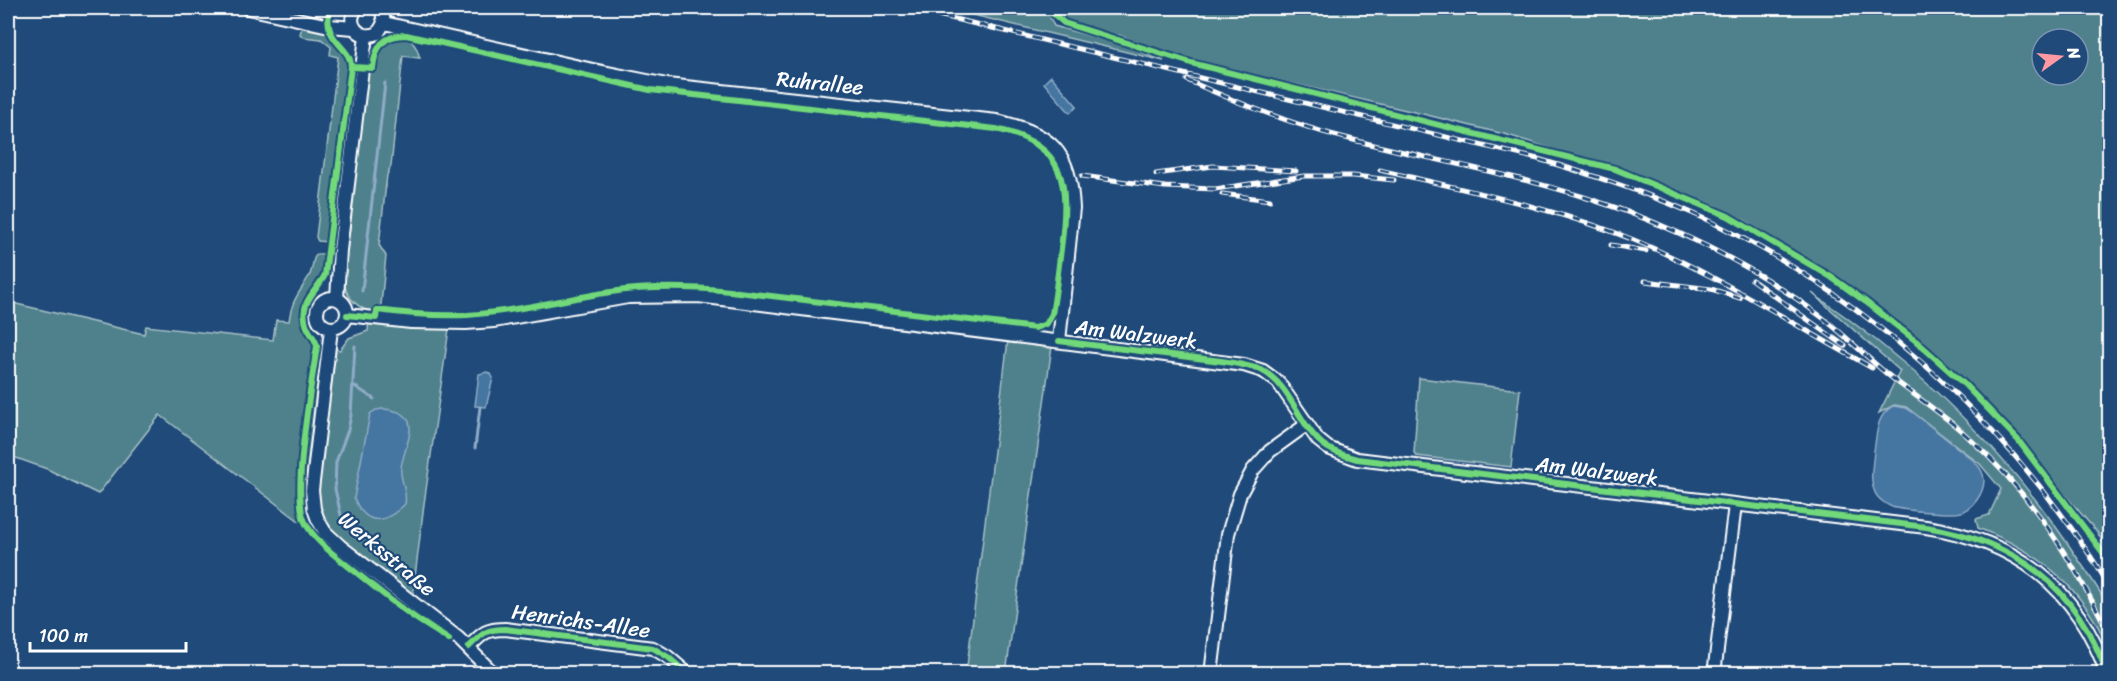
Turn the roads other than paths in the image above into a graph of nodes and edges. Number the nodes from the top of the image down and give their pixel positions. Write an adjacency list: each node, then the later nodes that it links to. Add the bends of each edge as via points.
1 (248, 8): 5 (street)
2 (357, 8): 5 (street, via 351,19)
3 (378, 8): 4 (street)
4 (384, 23): 6 (street, via 378,33); 10 (street, Ruhrallee, via 656,83 991,120 1026,128 1055,149 1064,161 1072,186)
5 (354, 28): 6 (street)
6 (366, 36): 7 (street)
7 (337, 298): 8 (street, via 345,305); 9 (street, via 322,301 317,310 321,325)
8 (347, 315): 9 (street, via 342,326); 10 (street, Am Walzwerk, via 466,323 628,297 698,296)
9 (331, 329): 13 (street, Werksstraße, via 313,480 318,520 340,546)
10 (1059, 341): 11 (street, Am Walzwerk, via 1244,365 1263,371 1278,382)
11 (1306, 425): 12 (street, Am Walzwerk, via 1328,448 1357,459); 16 (street, via 1270,451 1253,470 1240,494 1228,534)
12 (1735, 504): 17 (street); 18 (street, Am Walzwerk, via 1947,530 2000,547 2027,563 2074,609 2091,635)
13 (469, 647): 14 (street, Werksstraße); 15 (street, Henrichs-Allee, via 484,632 505,629 653,648)
14 (494, 674)
15 (688, 674)
16 (1211, 674)
17 (1714, 674)
18 (2107, 674)

